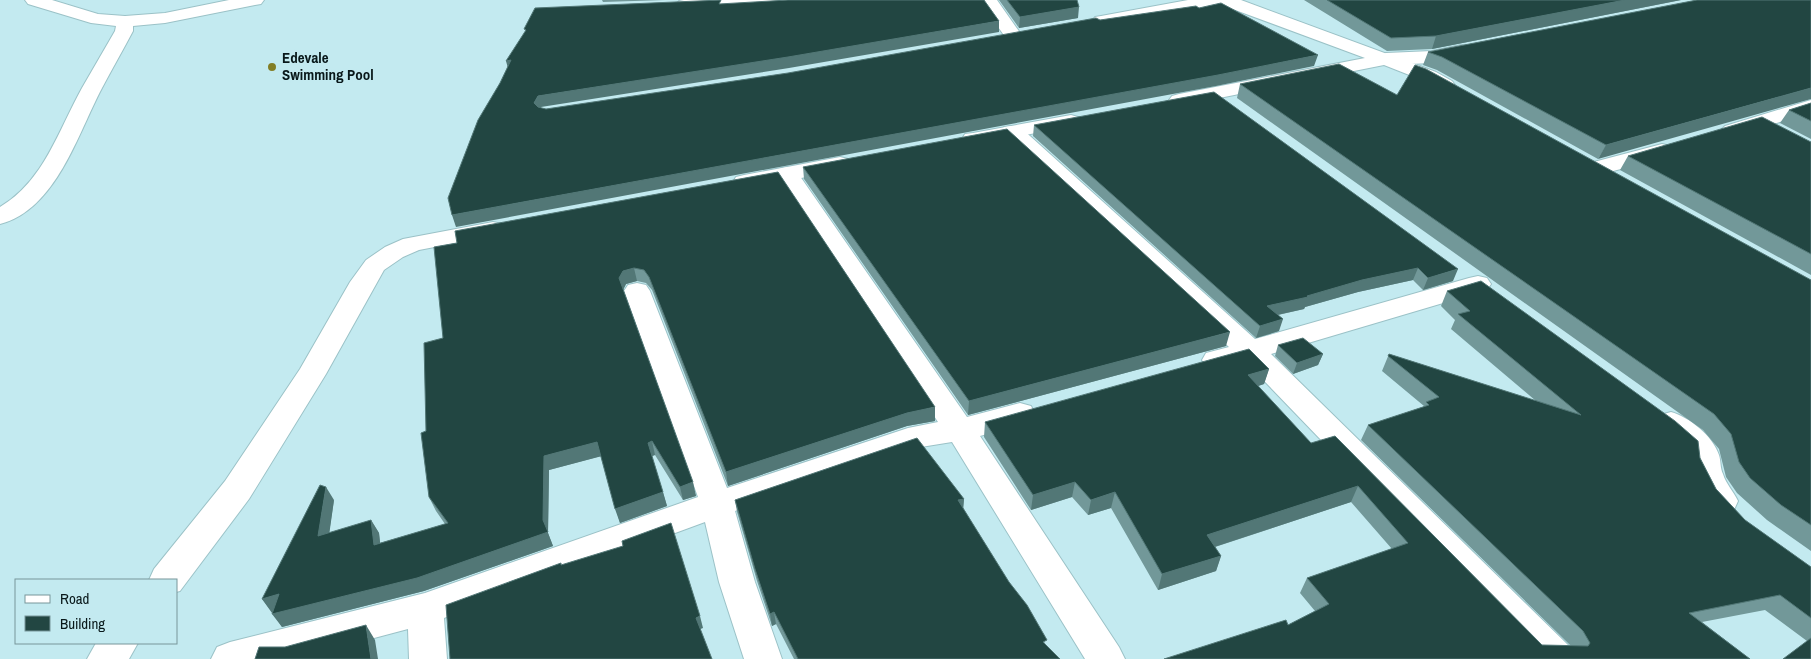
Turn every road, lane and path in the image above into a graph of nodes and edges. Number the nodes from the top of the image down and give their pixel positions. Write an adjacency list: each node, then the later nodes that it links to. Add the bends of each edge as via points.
1 (34, 0): 8 (street, via 97,19)
2 (255, 0): 8 (street, via 166,18)
3 (811, 0): 7 (street)
4 (988, 0): 11 (street)
5 (1216, 0): 9 (street)
6 (1225, 0): 14 (street)
7 (672, 6)
8 (125, 21): 31 (street, via 124,31 51,171 39,188)
9 (1082, 24)
10 (1034, 33): 11 (street)
11 (1014, 37): 12 (street)
12 (995, 40)
13 (1479, 48): 14 (street, via 1432,57)
14 (1386, 59): 15 (street); 16 (street, via 1429,76)
15 (1216, 94): 17 (street); 19 (street)
16 (1463, 95)
17 (1153, 105)
18 (1811, 106): 21 (street)
19 (1240, 111)
20 (1097, 116): 22 (street)
21 (1758, 123): 23 (street); 24 (street)
22 (1012, 132): 25 (street); 35 (street)
23 (1712, 136)
24 (1782, 136)
25 (946, 144)
26 (1685, 144): 29 (street, via 1590,164)
27 (862, 159): 28 (street)
28 (787, 174): 30 (street); 39 (street)
29 (1624, 183)
30 (721, 186)
31 (0, 217)
32 (510, 226): 42 (street, via 412,244 375,265 312,374 237,490)
33 (1476, 282): 35 (street)
34 (637, 291): 40 (street)
35 (1251, 351): 36 (street); 50 (street)
36 (1185, 369)
37 (1044, 407): 39 (street)
38 (1652, 410): 41 (street, via 1696,444 1703,454 1706,473 1716,495)
39 (960, 430): 40 (street, via 919,436); 49 (street)
40 (717, 504): 43 (street); 48 (street, via 736,582)
41 (1745, 524)
42 (168, 579)
43 (425, 609): 46 (street); 47 (street)
44 (117, 644): 45 (street)
45 (106, 659)
46 (230, 659)
47 (428, 659)
48 (763, 659)
49 (1106, 659)
50 (1557, 659)

